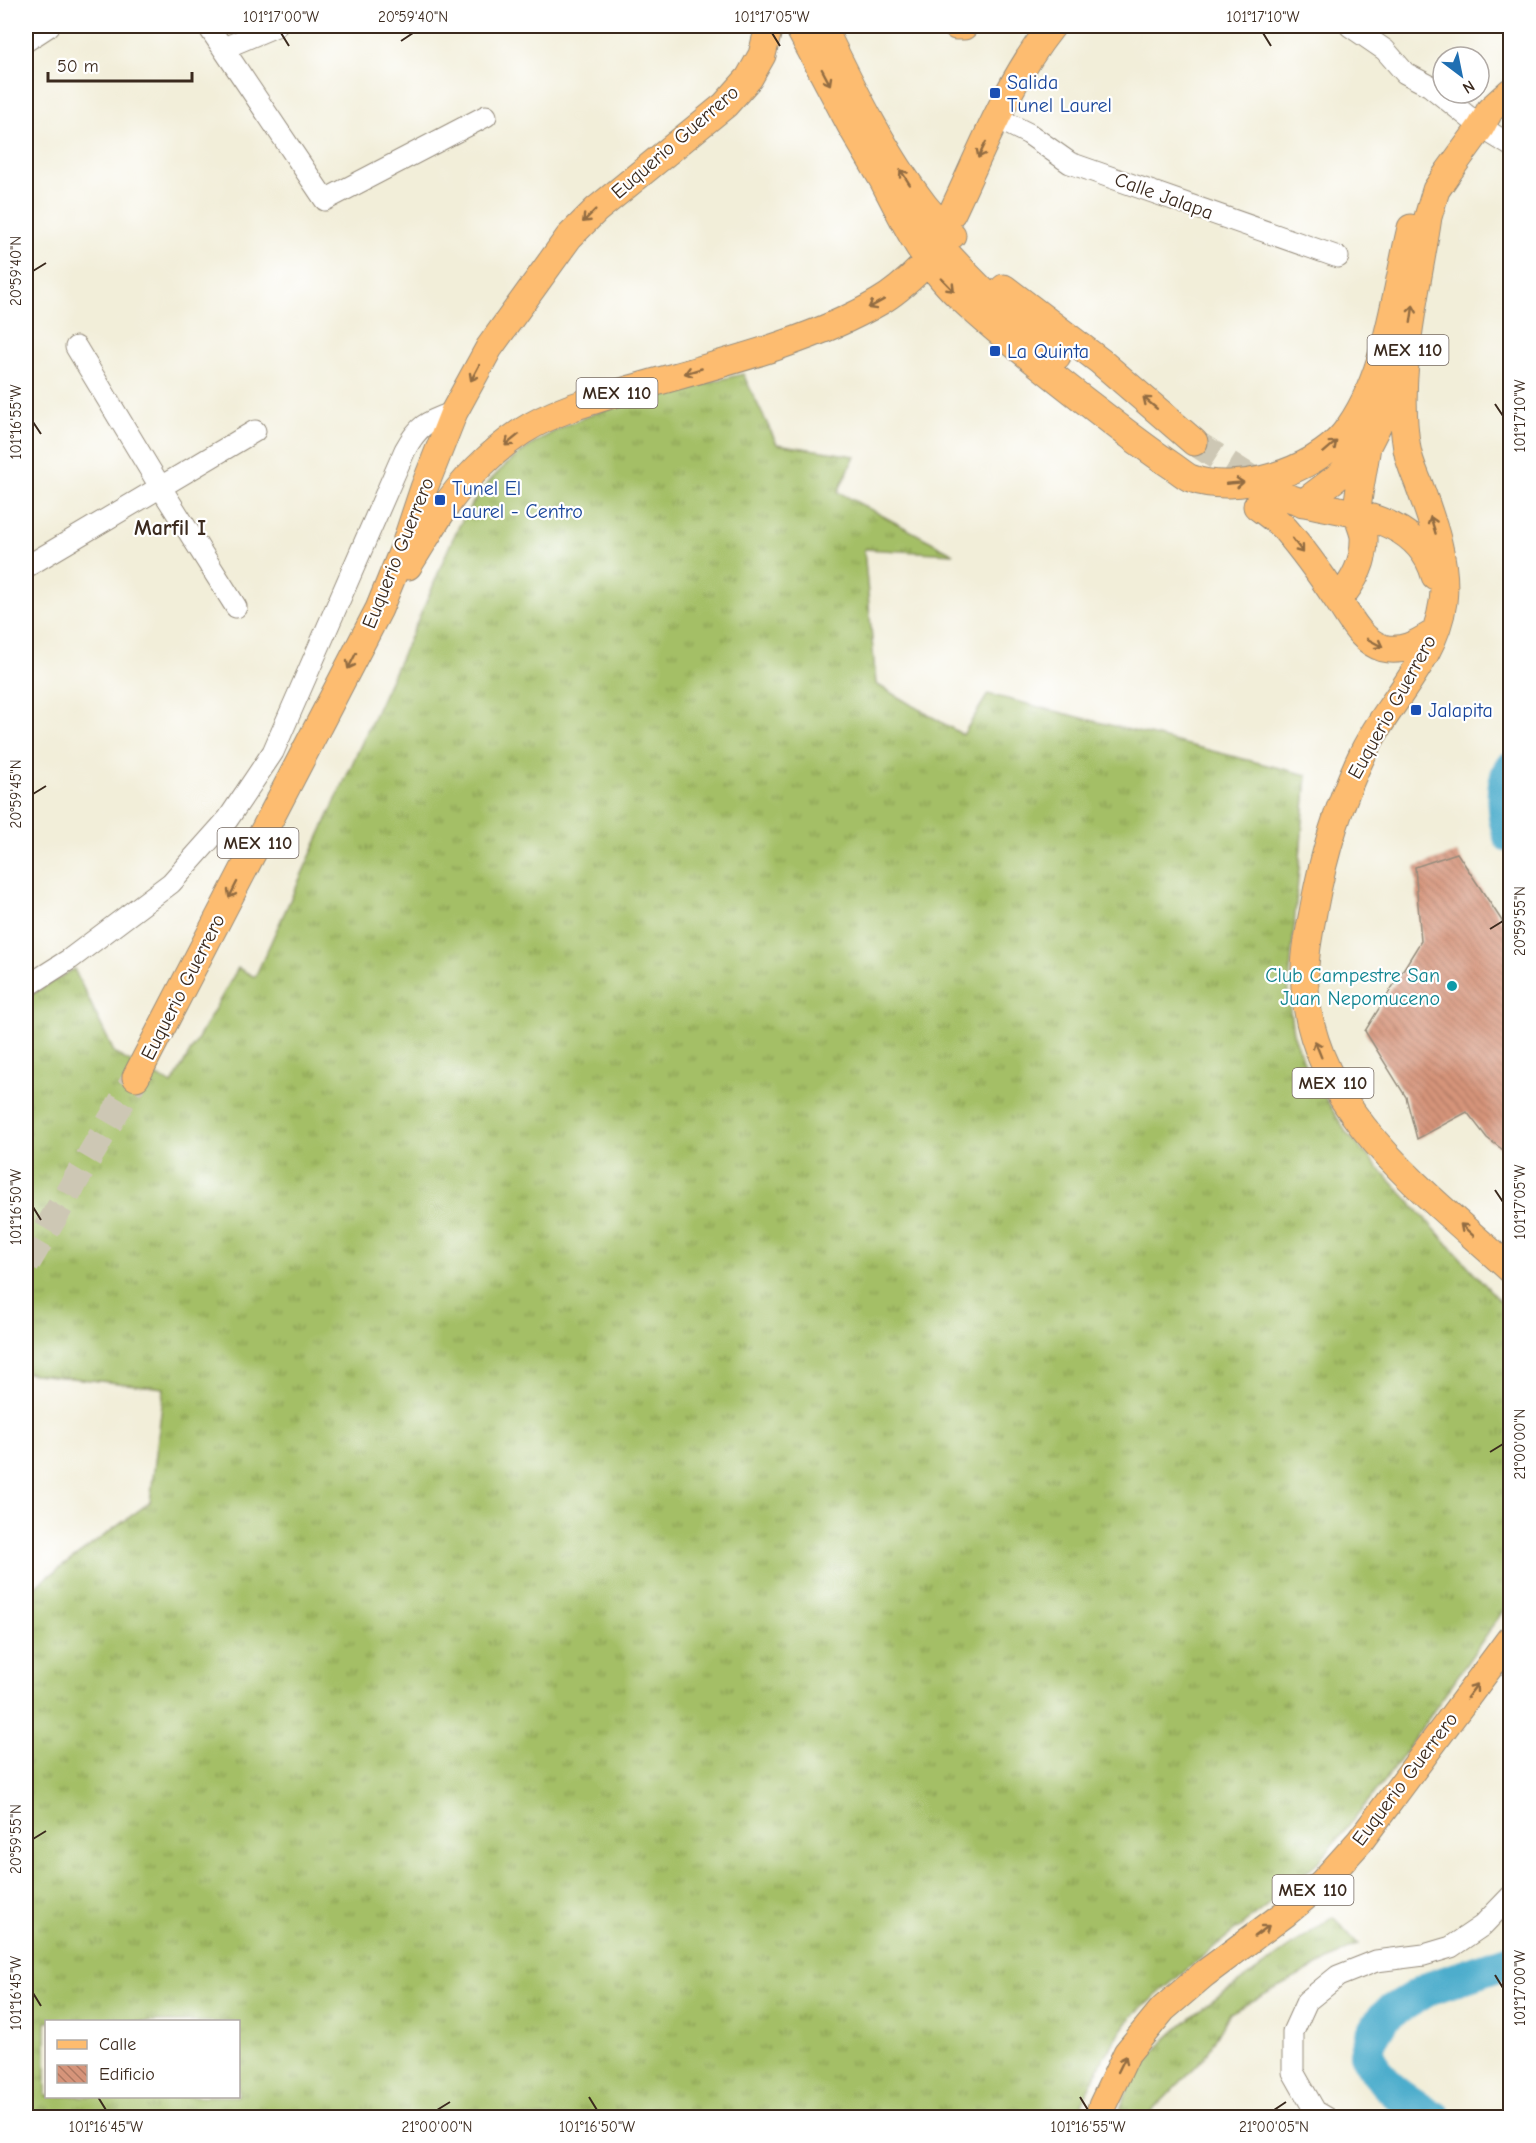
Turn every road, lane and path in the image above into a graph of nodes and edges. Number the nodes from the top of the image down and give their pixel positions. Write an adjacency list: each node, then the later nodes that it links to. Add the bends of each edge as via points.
1 (49, 26): 11 (street)
2 (208, 26): 12 (street)
3 (276, 26): 12 (street)
4 (770, 26): 24 (main road, Euquerio Guerrero / MEX 110, one-way to 24, via 762,55 749,78 725,105 596,210 569,237 489,348)
5 (798, 26): 18 (main road, one-way to 18)
6 (822, 26): 18 (main road, one-way to 6, via 959,268 1040,343 1190,450 1100,361 1009,292 924,205 854,92)
7 (956, 26): 8 (main road)
8 (964, 26)
9 (1052, 26): 15 (main road, via 1016,79)
10 (1350, 26): 16 (street, via 1385,50 1405,73)
11 (26, 42)
12 (224, 48): 14 (street, via 326,200)
13 (1510, 92): 16 (main road, MEX 110)
14 (486, 116)
15 (998, 118): 19 (main road, one-way to 19); 20 (street, Calle Jalapa, via 1070,163)
16 (1481, 119): 17 (street); 18 (main road, one-way to 16, via 915,242 937,273 1027,356 1190,478 1221,484 1251,481 1303,466 1326,451 1360,410 1374,380 1395,307 1414,213 1428,182); 23 (main road, MEX 110, one-way to 16, via 1428,217 1436,190)
17 (1510, 145)
18 (884, 182)
19 (952, 213)
20 (1338, 257)
21 (921, 268): 34 (main road, MEX 110, one-way to 34, via 880,302 826,327 580,405 521,432 459,489)
22 (76, 347): 27 (street)
23 (1405, 371): 26 (main road); 32 (main road, MEX 110, one-way to 23, via 1439,547 1407,453 1402,393)
24 (454, 412): 34 (main road, Euquerio Guerrero / MEX 110); 36 (street, via 415,432 405,450 273,753 228,819 171,883)
25 (255, 431): 27 (street)
26 (1367, 446): 28 (main road, via 1340,475); 29 (main road)
27 (161, 488): 30 (street); 33 (street)
28 (1303, 502): 29 (main road); 31 (main road, one-way to 31, via 1263,498)
29 (1357, 513): 31 (main road, via 1364,535 1363,547 1357,574); 32 (main road, via 1410,536 1431,563)
30 (26, 567)
31 (1338, 600): 35 (main road, one-way to 35, via 1362,636 1375,645 1402,649)
32 (1443, 603): 35 (main road, Euquerio Guerrero / MEX 110)
33 (236, 607)
34 (379, 609): 37 (main road, Euquerio Guerrero / MEX 110, one-way to 37)
35 (1434, 633): 38 (main road, Euquerio Guerrero / MEX 110, one-way to 35, via 1389,1160 1358,1121 1330,1078 1314,1040 1305,988 1309,936 1330,832 1365,748 1419,667)
36 (26, 987)
37 (136, 1077)
38 (1510, 1269)
39 (1510, 1639): 41 (main road, Euquerio Guerrero / MEX 110, one-way to 39, via 1128,2053 1162,2009 1323,1882 1360,1841)
40 (1510, 1897): 42 (street, via 1482,1926 1451,1947 1376,1961 1338,1976 1307,2001 1293,2032 1293,2072 1315,2111)
41 (1098, 2118)
42 (1328, 2118)

